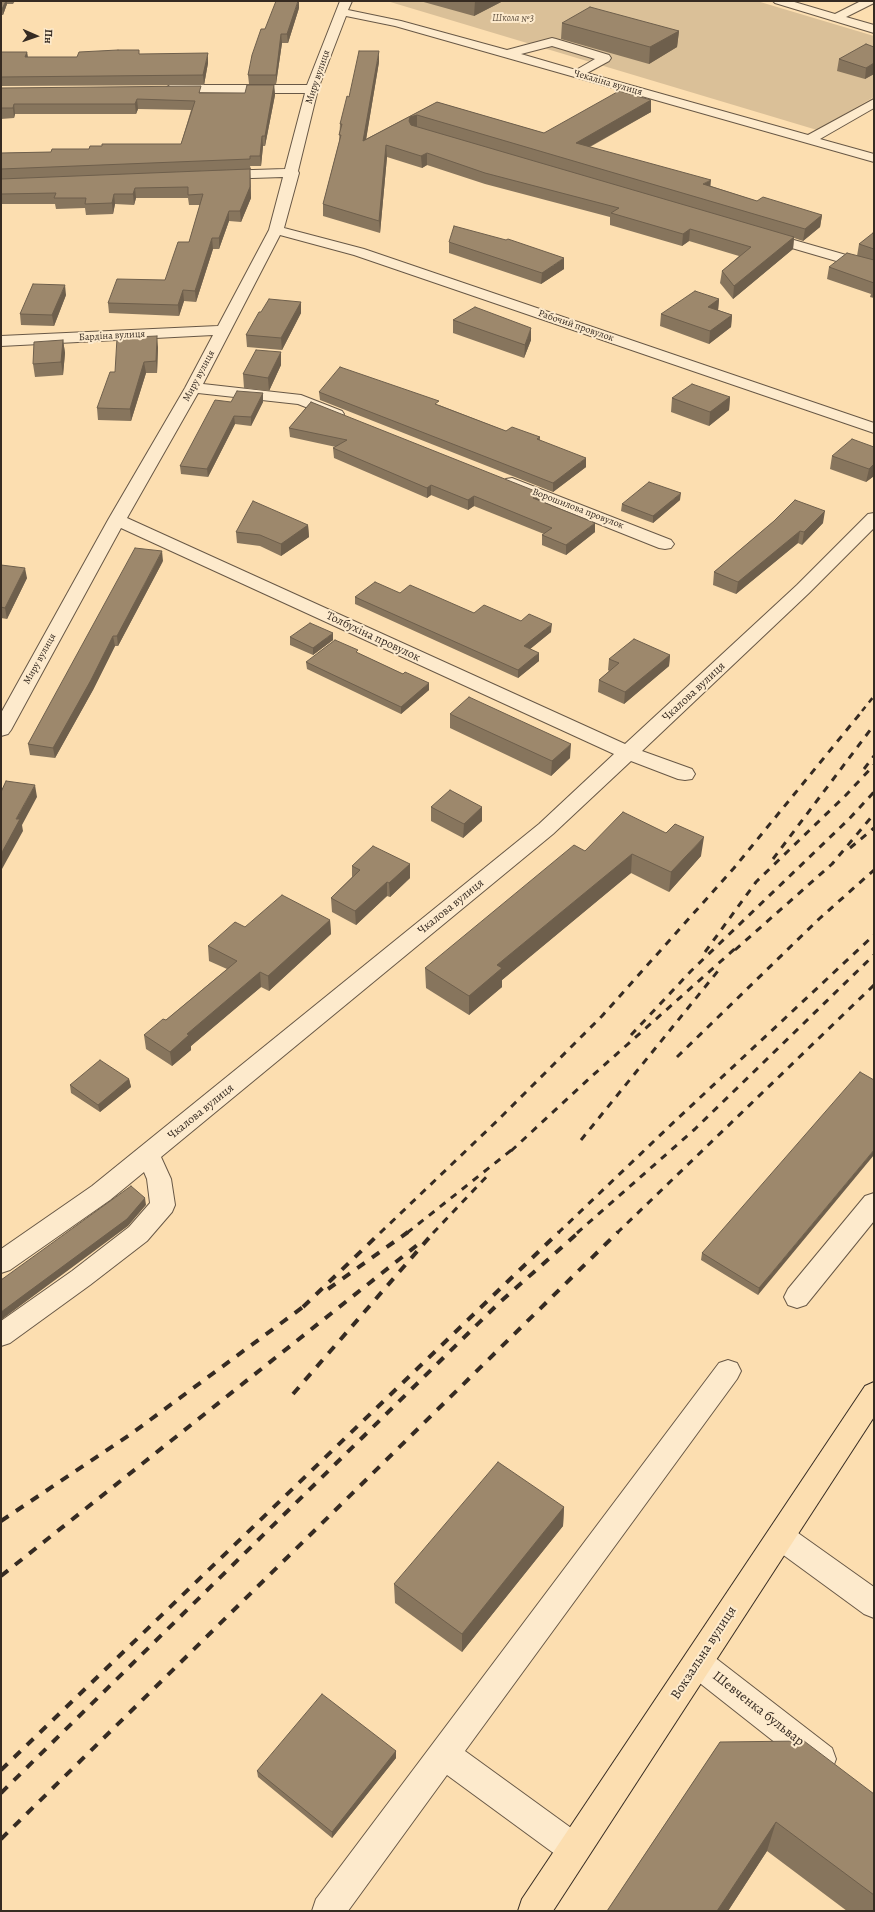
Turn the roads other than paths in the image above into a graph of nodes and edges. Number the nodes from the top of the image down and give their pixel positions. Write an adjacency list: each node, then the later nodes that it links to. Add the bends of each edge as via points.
1 (779, 1): 4 (street)
2 (870, 1): 4 (street)
3 (344, 6): 6 (street, Чекаліна вулиця); 8 (street, Миру вулиця)
4 (835, 18): 5 (street)
5 (874, 29)
6 (508, 54): 7 (street, Чекаліна вулиця); 7 (street, via 552,42 605,58)
7 (578, 74): 11 (street, Чекаліна вулиця)
8 (312, 88): 9 (street); 13 (street, Миру вулиця)
9 (159, 89)
10 (874, 102): 11 (street)
11 (809, 140): 12 (street, Чекаліна вулиця)
12 (874, 158)
13 (292, 172): 14 (street); 15 (street, Миру вулиця)
14 (205, 176)
15 (276, 230): 18 (street, Миру вулиця); 22 (street, Рабочий провулок, via 359,252)
16 (753, 232): 17 (street)
17 (874, 268)
18 (223, 330): 19 (street, Бардіна вулиця); 20 (street, Миру вулиця)
19 (1, 341)
20 (193, 388): 21 (street, via 301,400); 25 (street, Миру вулиця)
21 (353, 421)
22 (874, 428)
23 (494, 476): 26 (street, Ворошилова провулок)
24 (874, 518): 28 (street, Чкалова вулиця, via 803,589)
25 (117, 520): 27 (street, Миру вулиця); 28 (street, Толбухіна провулок)
26 (665, 544)
27 (1, 730)
28 (628, 753): 29 (street, Толбухіна провулок); 30 (street, Чкалова вулиця, via 546,829)
29 (685, 774)
30 (148, 1155): 32 (street, Чкалова вулиця, via 101,1194); 34 (street, via 159,1179 163,1205 138,1234)
31 (874, 1203): 33 (street)
32 (1, 1262)
33 (797, 1297)
34 (1, 1335)
35 (728, 1371): 40 (street)
36 (874, 1394): 37 (main road, Вокзальна вулиця)
37 (781, 1537): 38 (street); 39 (main road, Вокзальна вулиця)
38 (874, 1604)
39 (698, 1663): 41 (street, Шевченка бульвар); 42 (main road, Вокзальна вулиця)
40 (444, 1754): 42 (street); 43 (street)
41 (842, 1776)
42 (574, 1850): 44 (main road, Вокзальна вулиця)
43 (328, 1911)
44 (534, 1911)

